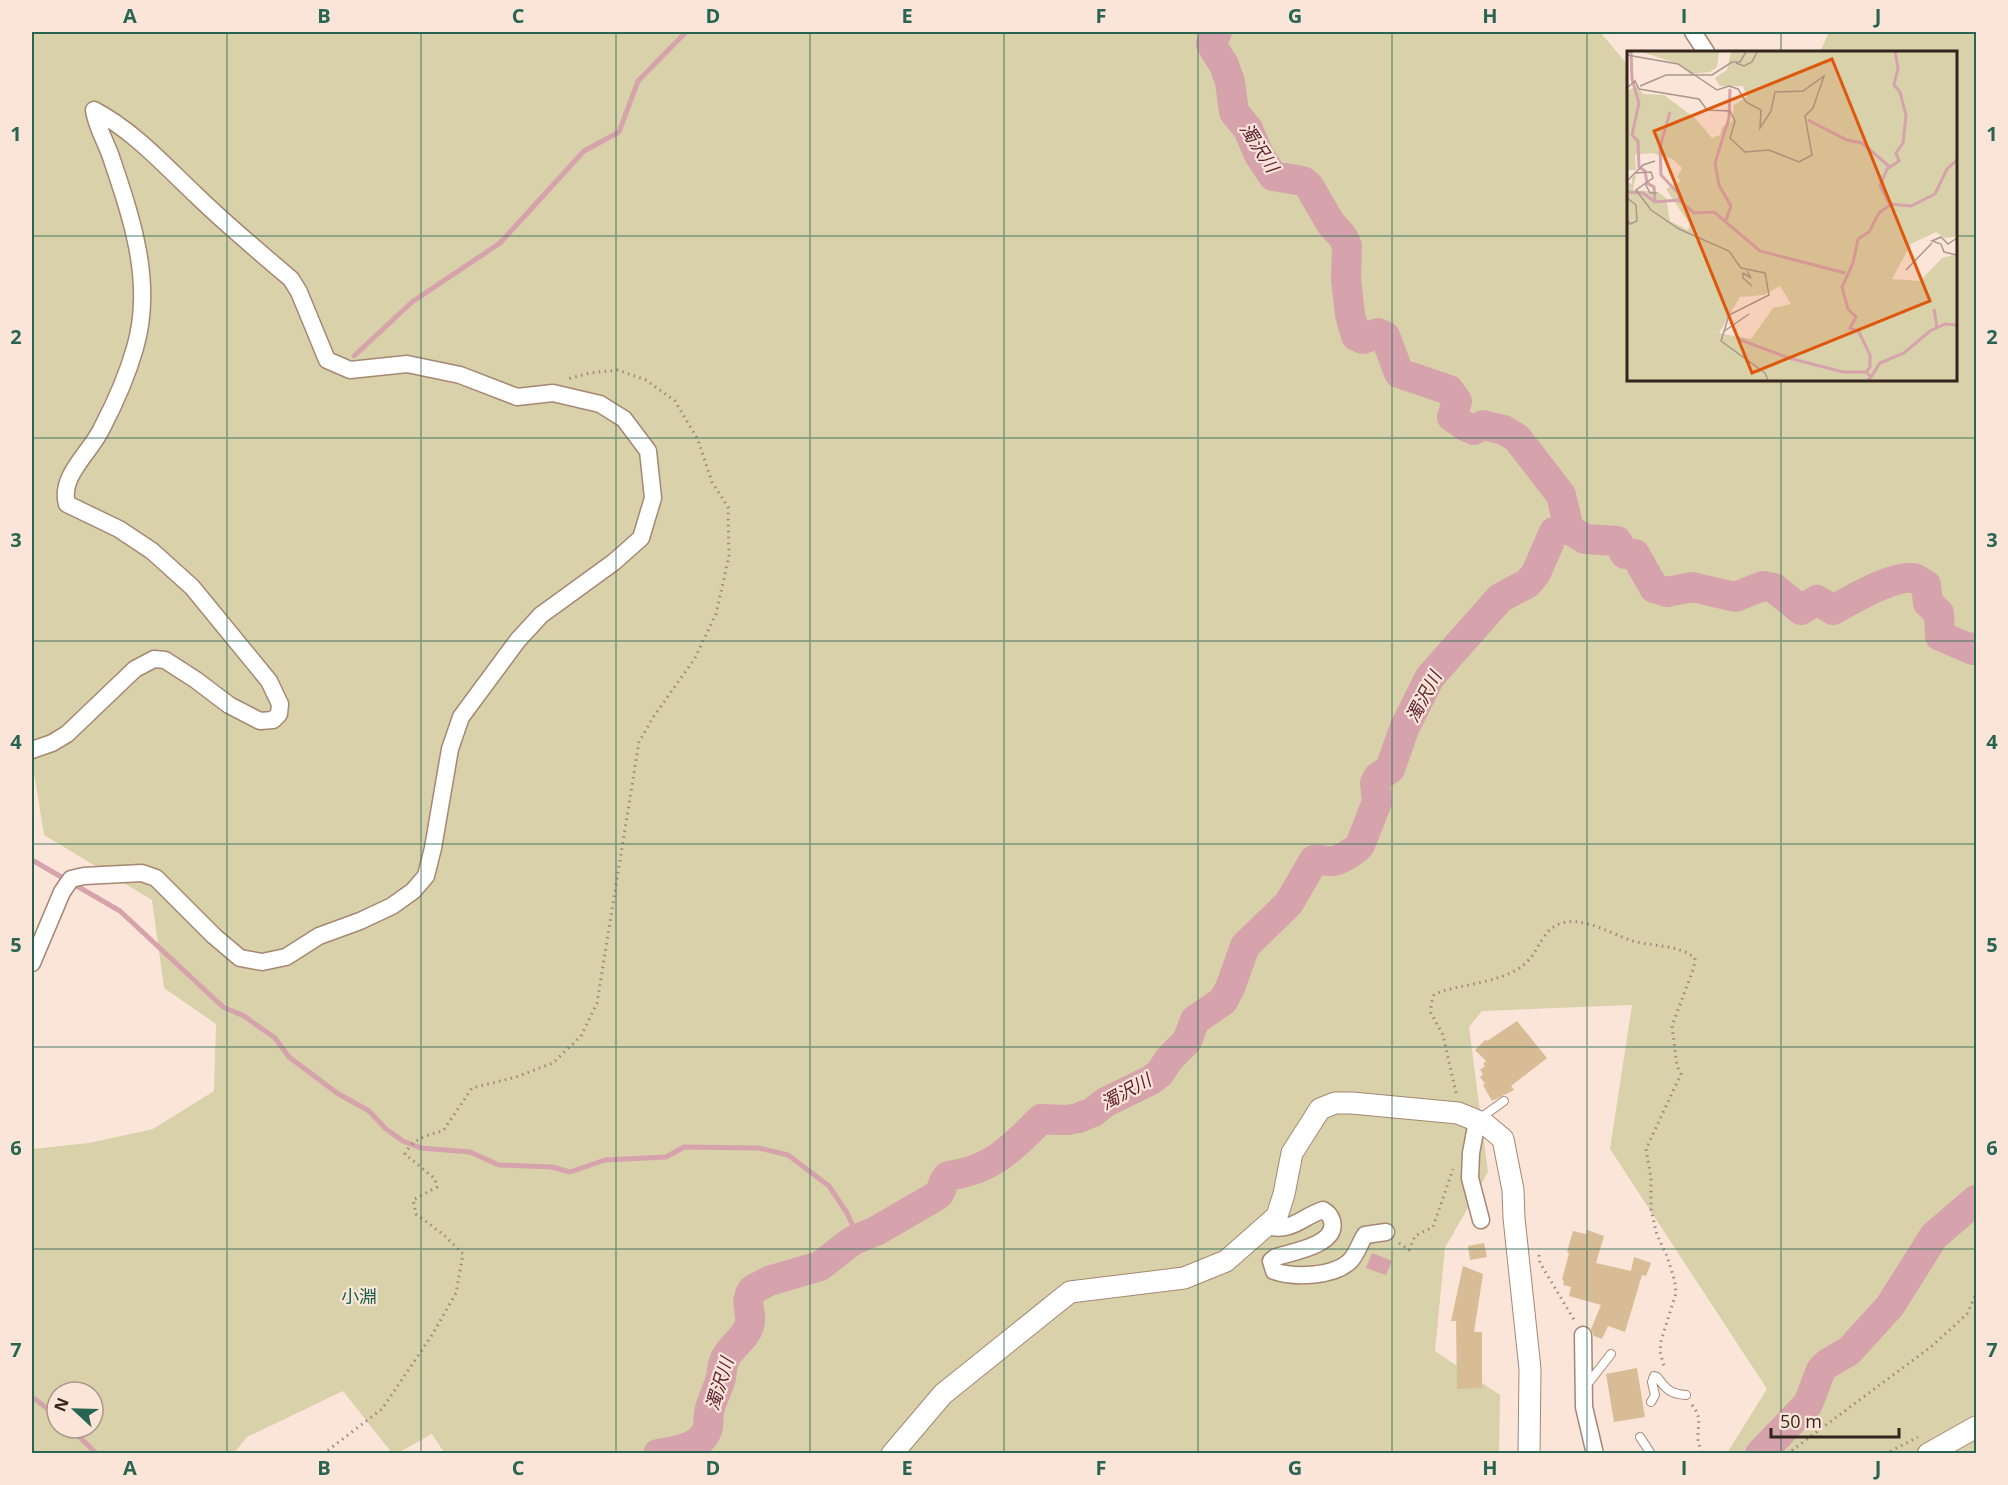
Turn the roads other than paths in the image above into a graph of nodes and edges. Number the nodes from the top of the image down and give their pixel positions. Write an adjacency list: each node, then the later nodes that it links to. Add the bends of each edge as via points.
1 (1693, 32): 2 (street)
2 (1705, 51)
3 (32, 750): 4 (street, via 67,734 135,669 154,659 165,660 229,705 260,721 273,720 279,714 280,704 269,681 192,587 152,551 119,529 68,504 65,496 76,467 101,431 118,394 135,347 142,307 140,256 94,110 173,170 291,279 327,360 350,370 407,364 460,375 517,397 553,393 600,404 624,419 648,451 653,498 640,538 541,615 461,717 450,749 426,876 413,891 392,906 319,936 286,957 262,962 240,958 156,878 142,873 84,876 71,879 62,892)
4 (32, 963)
5 (1504, 1101): 6 (lane)
6 (1467, 1117): 7 (street, via 1472,1144 1470,1178); 8 (street, via 1352,1103 1335,1103 1320,1109 1292,1153 1277,1216); 18 (street, via 1485,1124 1503,1139 1513,1190 1530,1369)
7 (1481, 1220)
8 (1267, 1226): 9 (street, via 1286,1226 1302,1222 1318,1211 1328,1212 1333,1228 1324,1240 1271,1261 1274,1270 1307,1276 1342,1266 1351,1260 1365,1235); 17 (street, via 1226,1261 1184,1278 1070,1292 943,1394)
9 (1386, 1232)
10 (1583, 1335): 12 (street)
11 (1611, 1354): 12 (lane)
12 (1584, 1389): 19 (street, via 1584,1407)
13 (1686, 1395): 14 (lane, via 1673,1394 1654,1376 1655,1395)
14 (1651, 1402)
15 (1977, 1427): 21 (street)
16 (1640, 1437): 20 (lane)
17 (892, 1454)
18 (1529, 1454)
19 (1595, 1454)
20 (1651, 1454)
21 (1928, 1454)

